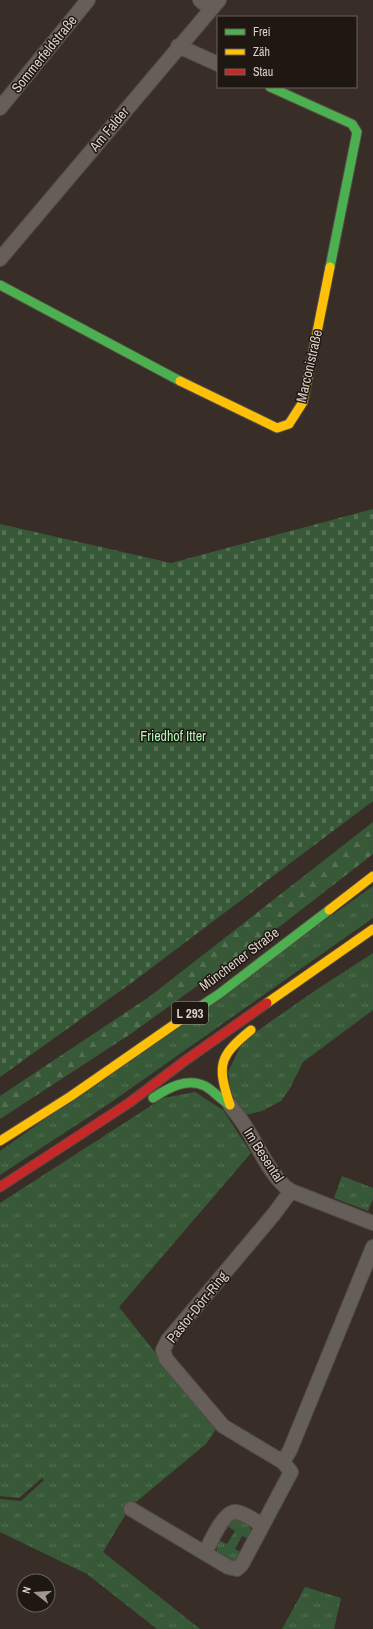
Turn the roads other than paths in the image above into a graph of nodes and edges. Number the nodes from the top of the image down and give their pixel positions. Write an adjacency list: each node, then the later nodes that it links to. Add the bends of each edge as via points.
1 (88, 0): 7 (street, Sommerfeldstraße)
2 (200, 0): 3 (street)
3 (215, 5): 4 (street, Am Falder)
4 (178, 46): 5 (street); 8 (street, Am Falder)
5 (217, 64)
6 (272, 88): 9 (main road, Marconistraße, via 352,124 357,132 303,402 289,424 277,428 252,417)
7 (0, 108)
8 (0, 259)
9 (0, 285)
10 (373, 876): 15 (main road, Münchener Straße / L 293, via 219,994 71,1096)
11 (373, 929): 12 (main road, L 293)
12 (274, 999): 13 (main road, L 293); 14 (main road, via 262,1019 226,1052 220,1072)
13 (129, 1103): 14 (main road, via 146,1102 174,1086 192,1082 207,1088); 16 (main road, L 293)
14 (230, 1105): 17 (street, Im Besental, via 278,1180)
15 (0, 1141)
16 (0, 1187)
17 (291, 1191): 18 (street, Im Besental); 20 (street, Pastor-Dörr-Ring, via 168,1340 163,1350 166,1359 223,1426)
18 (373, 1223)
19 (373, 1246): 20 (street)
20 (283, 1462): 22 (street, via 291,1472)
21 (131, 1509): 23 (street)
22 (262, 1525): 23 (street, via 238,1512 232,1512 226,1516); 23 (street, via 242,1564 236,1568 228,1567)
23 (205, 1553)

